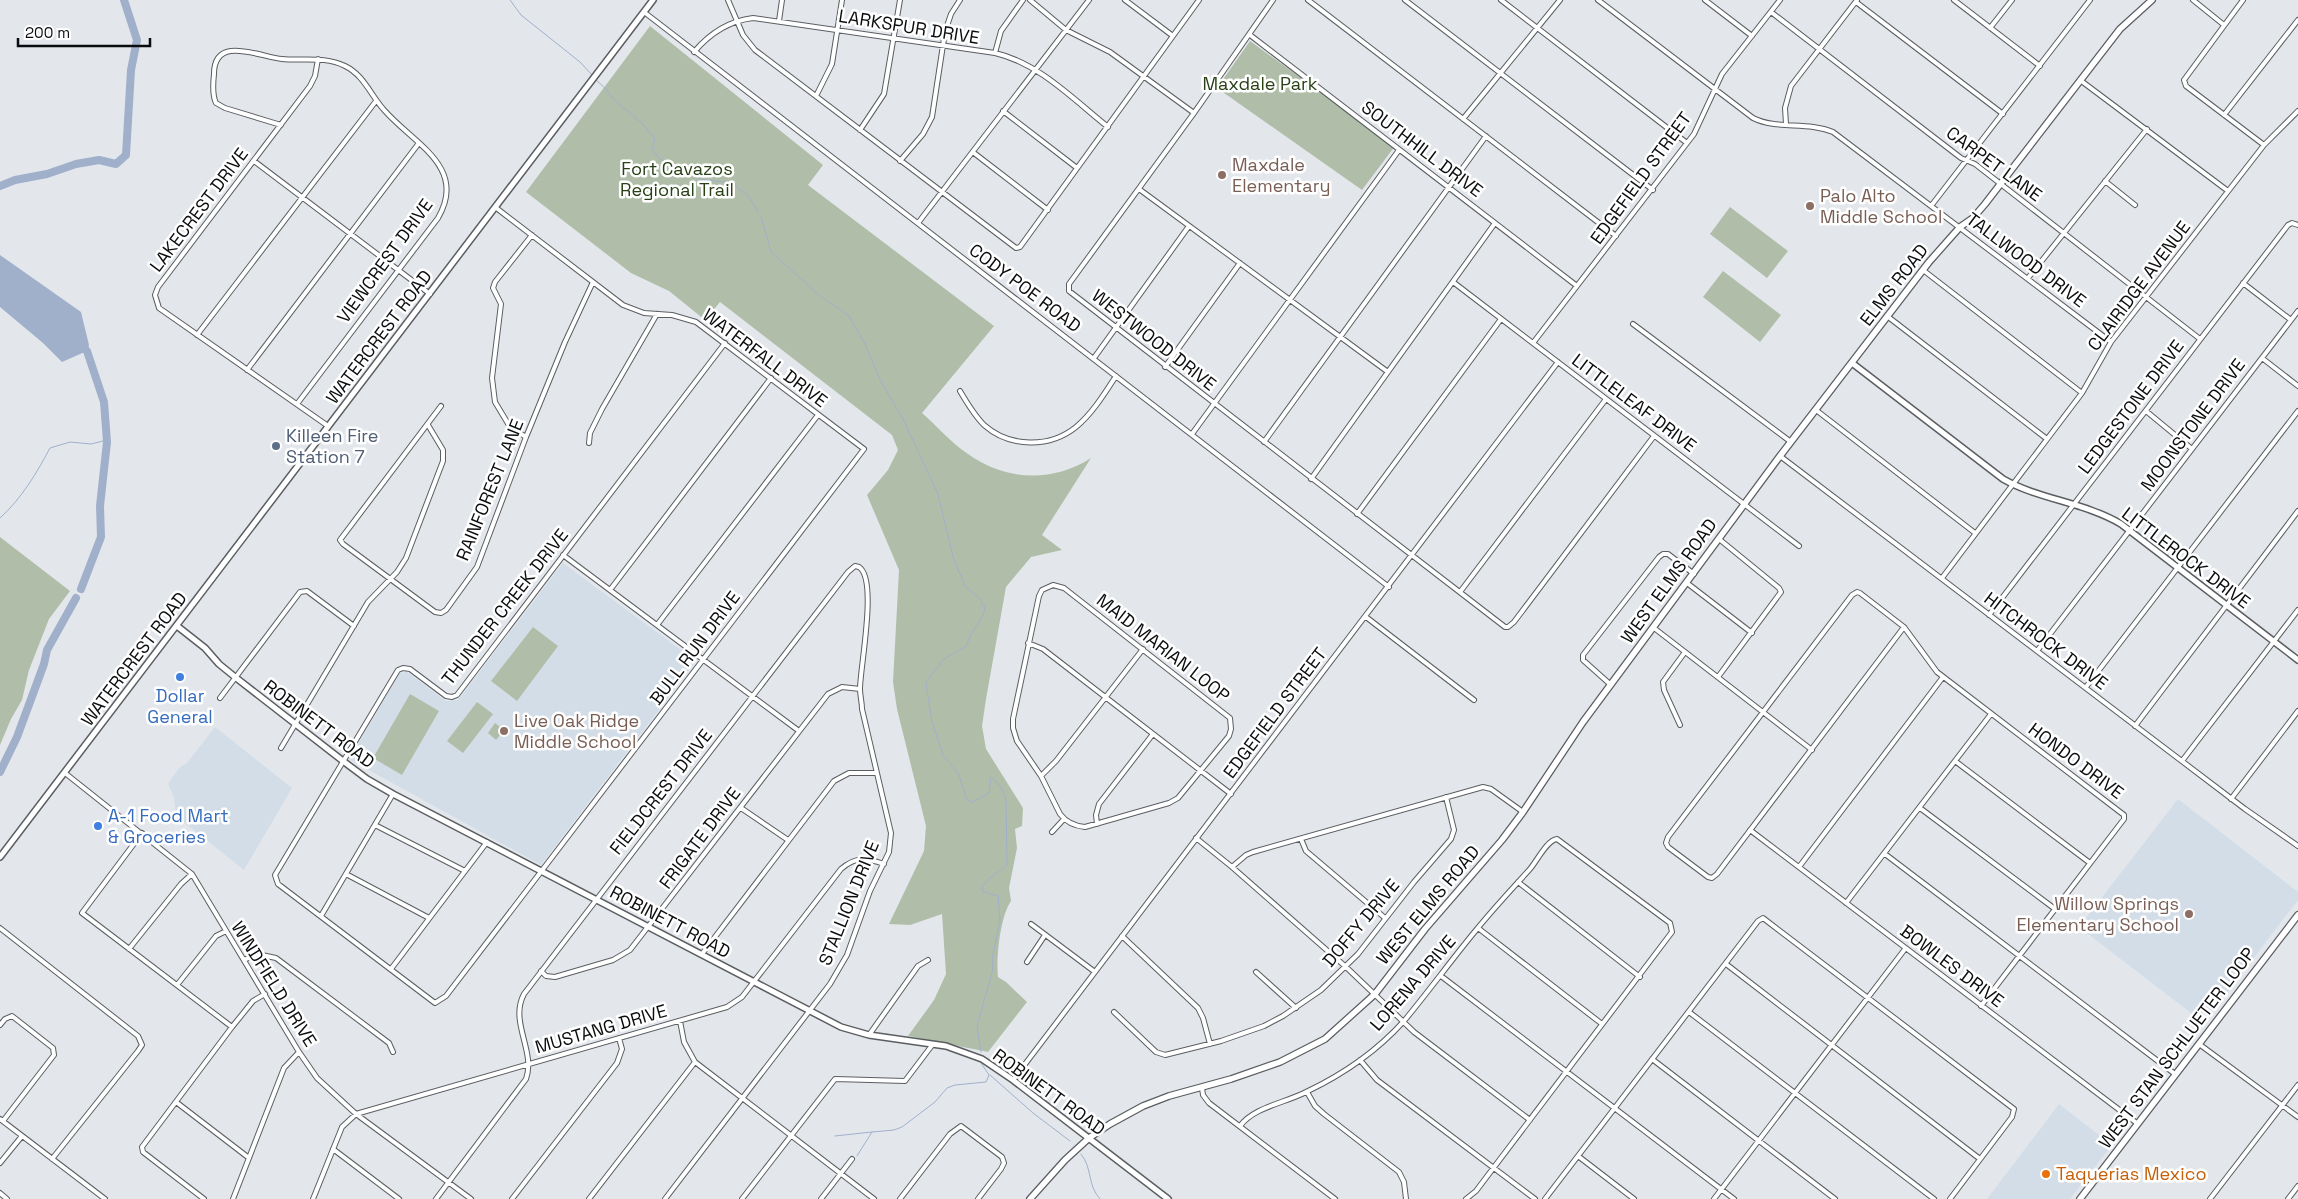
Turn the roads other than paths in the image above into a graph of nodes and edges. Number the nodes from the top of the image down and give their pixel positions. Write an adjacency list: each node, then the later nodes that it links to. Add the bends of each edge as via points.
1 (653, 0): 27 (street, WATERCREST ROAD)
2 (728, 0): 31 (street)
3 (782, 0): 30 (street)
4 (842, 0): 35 (street)
5 (900, 0): 40 (street)
6 (960, 0): 41 (street, via 951,14)
7 (1023, 0): 44 (street, via 1001,32)
8 (1030, 0): 36 (street)
9 (1089, 0): 36 (street)
10 (1125, 0): 38 (street)
11 (1198, 0): 38 (street)
12 (1273, 0): 37 (street, WESTWOOD DRIVE)
13 (1308, 0): 59 (street)
14 (1405, 0): 48 (street)
15 (1501, 0): 33 (street)
16 (1560, 0): 33 (street)
17 (1598, 0): 51 (street, TALLWOOD DRIVE)
18 (1706, 0): 39 (street)
19 (1780, 0): 28 (street, EDGEFIELD STREET)
20 (1954, 0): 34 (street)
21 (2012, 0): 34 (street)
22 (2090, 0): 46 (street)
23 (2152, 0): 50 (main road, ELMS ROAD, via 2120,28)
24 (2193, 0): 32 (street)
25 (2243, 0): 32 (street)
26 (1856, 1): 42 (street); 57 (street)
27 (644, 12): 43 (street, CODY POE ROAD); 85 (street, WATERCREST ROAD)
28 (1771, 12): 39 (street, EDGEFIELD STREET); 42 (street, CARPET LANE)
29 (2298, 20): 58 (street)
30 (779, 21): 31 (street, LARKSPUR DRIVE, via 753,18); 35 (street, LARKSPUR DRIVE)
31 (738, 22): 43 (street, LARKSPUR DRIVE, via 710,35); 52 (street, via 755,50)
32 (2224, 25): 58 (street, via 2184,80 2186,86)
33 (1537, 28): 48 (street); 67 (street)
34 (1990, 28): 46 (street)
35 (838, 30): 40 (street, LARKSPUR DRIVE); 52 (street, via 832,64)
36 (1066, 30): 47 (street); 49 (street, via 1100,46)
37 (1250, 35): 56 (street, WESTWOOD DRIVE); 69 (street, SOUTHHILL DRIVE)
38 (1173, 36): 49 (street)
39 (1752, 36): 51 (street, EDGEFIELD STREET)
40 (893, 38): 41 (street, LARKSPUR DRIVE); 64 (street, via 884,94)
41 (943, 46): 44 (street, LARKSPUR DRIVE); 73 (street, via 932,117 923,134)
42 (1819, 50): 60 (street, via 1791,86 1784,108); 71 (street, CARPET LANE)
43 (694, 52): 87 (street, CODY POE ROAD)
44 (995, 53): 47 (street, LARKSPUR DRIVE, via 1016,58)
45 (318, 59): 53 (street, VIEWCREST DRIVE, via 348,67 363,80); 61 (street, LAKECREST DRIVE, via 313,81); 61 (street, VIEWCREST DRIVE, via 281,59 230,50 221,55 214,67 216,103)
46 (2040, 66): 57 (street)
47 (1036, 70): 54 (street); 62 (street, LARKSPUR DRIVE)
48 (1501, 73): 59 (street); 79 (street)
49 (1143, 77): 56 (street); 62 (street)
50 (2080, 80): 63 (street); 76 (main road, ELMS ROAD)
51 (1714, 89): 60 (street, TALLWOOD DRIVE, via 1759,121); 67 (street, EDGEFIELD STREET, via 1699,126)
52 (816, 96): 64 (street)
53 (376, 101): 66 (street, VIEWCREST DRIVE); 82 (street)
54 (1003, 111): 70 (street); 74 (street)
55 (2298, 111): 68 (street, CLAIRIDGE AVENUE)
56 (1194, 113): 78 (street, WESTWOOD DRIVE)
57 (2003, 114): 71 (street)
58 (2224, 115): 68 (street)
59 (1463, 119): 65 (street)
60 (1786, 124): 84 (street, TALLWOOD DRIVE, via 1814,126 1833,132)
61 (281, 125): 72 (street, LAKECREST DRIVE)
62 (1108, 127): 74 (street)
63 (2147, 129): 75 (street); 80 (street)
64 (860, 130): 73 (street)
65 (1486, 136): 77 (street); 95 (street)
66 (419, 143): 92 (street); 97 (street, VIEWCREST DRIVE, via 433,155 440,168 447,189 446,198 438,218)
67 (1687, 143): 79 (street, EDGEFIELD STREET)
68 (2264, 145): 80 (street, CLAIRIDGE AVENUE)
69 (1399, 150): 77 (street, SOUTHHILL DRIVE); 106 (street)
70 (974, 153): 81 (street); 86 (street)
71 (1966, 160): 76 (street, CARPET LANE); 84 (street)
72 (254, 161): 82 (street); 114 (street, LAKECREST DRIVE, via 156,290 159,308)
73 (900, 161): 81 (street)
74 (1077, 168): 86 (street)
75 (2105, 181): 83 (street); 93 (street)
76 (2000, 184): 91 (main road, ELMS ROAD, via 1973,218); 93 (street, CARPET LANE)
77 (1448, 186): 88 (street, SOUTHHILL DRIVE); 115 (street)
78 (1139, 189): 90 (street); 113 (street, WESTWOOD DRIVE, via 1068,287 1072,294)
79 (1653, 190): 95 (street, EDGEFIELD STREET)
80 (2228, 191): 105 (street, CLAIRIDGE AVENUE)
81 (942, 194): 86 (street, via 1016,248); 87 (street)
82 (301, 197): 92 (street); 114 (street)
83 (2135, 205)
84 (1931, 206): 91 (street, TALLWOOD DRIVE)
85 (495, 207): 94 (street, WATERFALL DRIVE); 104 (street, WATERCREST ROAD)
86 (1048, 210)
87 (918, 223): 120 (street, CODY POE ROAD)
88 (1496, 223): 101 (street); 103 (street, SOUTHHILL DRIVE)
89 (2298, 225): 102 (street, LEDGESTONE DRIVE, via 2288,225)
90 (1189, 226): 96 (street); 113 (street)
91 (1960, 227): 98 (main road, ELMS ROAD); 99 (street, TALLWOOD DRIVE)
92 (350, 234): 97 (street); 125 (street)
93 (2063, 234): 99 (street); 105 (street, CARPET LANE)
94 (532, 235): 100 (street, WATERFALL DRIVE); 144 (street, via 493,288 501,304 492,378 495,402 510,427)
95 (1616, 236): 103 (street, EDGEFIELD STREET)
96 (1240, 263): 106 (street); 124 (street)
97 (398, 270): 104 (street); 133 (street, VIEWCREST DRIVE)
98 (1923, 270): 109 (main road, ELMS ROAD); 131 (street)
99 (2028, 278): 118 (street, TALLWOOD DRIVE)
100 (593, 282): 108 (street, WATERFALL DRIVE, via 632,310); 144 (street, RAINFOREST LANE)
101 (1453, 282): 110 (street, LITTLELEAF DRIVE); 126 (street)
102 (2243, 283): 111 (street); 116 (street, LEDGESTONE DRIVE)
103 (1578, 286): 117 (street, EDGEFIELD STREET)
104 (430, 294): 141 (street, WATERCREST ROAD)
105 (2147, 298): 116 (street, CARPET LANE); 118 (street, CLAIRIDGE AVENUE)
106 (1290, 300): 115 (street); 134 (street)
107 (2298, 311): 111 (street, MOONSTONE DRIVE)
108 (657, 314): 119 (street, WATERFALL DRIVE, via 696,322); 148 (street, via 602,409 590,433)
109 (1887, 316): 123 (main road, ELMS ROAD); 145 (street)
110 (1501, 319): 117 (street, LITTLELEAF DRIVE); 157 (street)
111 (2291, 320): 121 (street, MOONSTONE DRIVE)
112 (1633, 324): 147 (street)
113 (1115, 329): 120 (street); 124 (street, WESTWOOD DRIVE)
114 (197, 335): 125 (street, LAKECREST DRIVE)
115 (1340, 337): 126 (street); 146 (street)
116 (2200, 339): 138 (street, LEDGESTONE DRIVE)
117 (1533, 342): 122 (street, LITTLELEAF DRIVE)
118 (2111, 342): 131 (street, CLAIRIDGE AVENUE)
119 (725, 343): 128 (street, WATERFALL DRIVE); 163 (street, THUNDER CREEK DRIVE)
120 (1094, 358): 127 (street, CODY POE ROAD)
121 (2262, 358): 129 (street); 150 (street, MOONSTONE DRIVE)
122 (1558, 362): 132 (street, LITTLELEAF DRIVE); 162 (street, EDGEFIELD STREET)
123 (1852, 363): 136 (main road, ELMS ROAD); 153 (street, LITTLEROCK DRIVE)
124 (1165, 367): 134 (street, WESTWOOD DRIVE)
125 (247, 370): 133 (street, LAKECREST DRIVE)
126 (1388, 372): 152 (street)
127 (1116, 376): 130 (street, via 1076,426 1057,438 1041,442 1013,440 992,431 975,415); 142 (street, CODY POE ROAD)
128 (771, 378): 139 (street, WATERFALL DRIVE); 171 (street)
129 (2298, 386)
130 (960, 391)
131 (2082, 394): 145 (street, CLAIRIDGE AVENUE)
132 (1606, 399): 143 (street, LITTLELEAF DRIVE); 172 (street)
133 (297, 404): 141 (street, LAKECREST DRIVE)
134 (1214, 404): 142 (street); 146 (street, WESTWOOD DRIVE)
135 (441, 406): 140 (street)
136 (1816, 410): 147 (main road, ELMS ROAD); 159 (street)
137 (2298, 410): 165 (street)
138 (2146, 411): 150 (street); 155 (street, LEDGESTONE DRIVE)
139 (818, 415): 149 (street, WATERFALL DRIVE); 177 (street)
140 (428, 424): 167 (street, via 440,444 443,461 406,558); 167 (street, RAINFOREST LANE, via 340,540)
141 (328, 426): 178 (street, WATERCREST ROAD)
142 (1192, 434): 170 (street, CODY POE ROAD)
143 (1654, 436): 154 (street, LITTLELEAF DRIVE); 172 (street, WESTWOOD DRIVE, via 1510,626 1506,627)
144 (526, 437): 167 (street, RAINFOREST LANE, via 477,567 446,610 435,612)
145 (2047, 439): 153 (street, CLAIRIDGE AVENUE)
146 (1264, 442): 152 (street, WESTWOOD DRIVE)
147 (1791, 442): 151 (main road, ELMS ROAD)
148 (589, 443)
149 (864, 449): 188 (street, BULL RUN DRIVE)
150 (2192, 449): 158 (street, MOONSTONE DRIVE)
151 (1780, 456): 154 (main road, ELMS ROAD); 168 (street, HITCHROCK DRIVE)
152 (1311, 480): 157 (street, WESTWOOD DRIVE)
153 (2012, 485): 155 (street, LITTLEROCK DRIVE); 159 (street, CLAIRIDGE AVENUE)
154 (1744, 504): 160 (main road, WEST ELMS ROAD); 161 (street, LITTLELEAF DRIVE)
155 (2074, 505): 158 (street, LITTLEROCK DRIVE, via 2105,515); 175 (street, LEDGESTONE DRIVE)
156 (2298, 511): 173 (street)
157 (1357, 514): 162 (street, WESTWOOD DRIVE)
158 (2129, 531): 165 (street, LITTLEROCK DRIVE); 186 (street, MOONSTONE DRIVE)
159 (1975, 533): 168 (street)
160 (1718, 539): 166 (main road, WEST ELMS ROAD); 182 (street, via 1781,592)
161 (1799, 546)
162 (1412, 555): 170 (street, EDGEFIELD STREET); 172 (street, WESTWOOD DRIVE)
163 (563, 556): 171 (street); 210 (street, THUNDER CREEK DRIVE, via 457,695 446,696 410,669 398,670)
164 (859, 566): 195 (street, STALLION DRIVE, via 865,573 868,612); 196 (street, FIELDCREST DRIVE, via 848,572)
165 (2177, 568): 173 (street, LITTLEROCK DRIVE); 194 (street)
166 (1694, 574): 169 (main road, WEST ELMS ROAD); 193 (street, via 1663,554 1584,655 1583,660 1588,667)
167 (390, 578): 179 (street, via 368,602)
168 (1942, 578): 175 (street, HITCHROCK DRIVE)
169 (1687, 583): 181 (main road, WEST ELMS ROAD); 182 (street)
170 (1389, 587): 176 (street, EDGEFIELD STREET)
171 (610, 590): 177 (street)
172 (1460, 592)
173 (2226, 605): 183 (street, LITTLEROCK DRIVE); 205 (street)
174 (2298, 610): 183 (street)
175 (1989, 615): 186 (street, HITCHROCK DRIVE)
176 (1366, 617): 199 (street); 218 (street, EDGEFIELD STREET)
177 (657, 625): 188 (street)
178 (177, 626): 192 (street, ROBINETT ROAD); 214 (street, WATERCREST ROAD)
179 (354, 626): 192 (street, via 307,591 300,592); 204 (street)
180 (1904, 627): 191 (street, HONDO DRIVE); 201 (street, HONDO DRIVE, via 1857,592 1852,595); 209 (street)
181 (1654, 628): 187 (street); 193 (main road, WEST ELMS ROAD)
182 (1752, 633): 190 (street)
183 (2274, 642): 189 (street, LITTLEROCK DRIVE); 211 (street)
184 (1028, 644): 185 (street, MAID MARIAN LOOP, via 1039,596 1042,590 1053,585 1064,588); 197 (street, via 1043,649); 216 (street, MAID MARIAN LOOP, via 1013,728 1017,741)
185 (1143, 649): 197 (street); 213 (street, MAID MARIAN LOOP, via 1230,718 1229,736)
186 (2037, 651): 194 (street, HITCHROCK DRIVE)
187 (1685, 652): 190 (street); 203 (street, via 1663,682)
188 (703, 660): 196 (street); 241 (street, BULL RUN DRIVE)
189 (2298, 660)
190 (1718, 677): 201 (street)
191 (1943, 677): 202 (street, HONDO DRIVE); 240 (street)
192 (235, 678): 198 (street); 204 (street, ROBINETT ROAD)
193 (1611, 685): 223 (main road, WEST ELMS ROAD)
194 (2086, 687): 205 (street, HITCHROCK DRIVE)
195 (860, 689): 206 (street, FRIGATE DRIVE, via 842,687 828,694); 215 (street, STALLION DRIVE)
196 (752, 696): 206 (street); 246 (street, FIELDCREST DRIVE)
197 (1105, 697): 207 (street); 216 (street)
198 (220, 698)
199 (1474, 700)
200 (2298, 711): 220 (street)
201 (1763, 712): 209 (street); 227 (street, via 1666,842 1668,847 1712,878)
202 (1991, 714): 212 (street); 237 (street, HONDO DRIVE, via 2124,815)
203 (1680, 724)
204 (295, 725): 208 (street); 210 (street, ROBINETT ROAD)
205 (2135, 726): 211 (street, HITCHROCK DRIVE)
206 (799, 731): 221 (street, FRIGATE DRIVE)
207 (1153, 734): 213 (street); 225 (street, via 1099,804)
208 (281, 748)
209 (1812, 750): 227 (street)
210 (343, 761): 217 (street, ROBINETT ROAD); 250 (street, THUNDER CREEK DRIVE, via 275,875 278,884)
211 (2182, 761): 220 (street, HITCHROCK DRIVE)
212 (1955, 762): 222 (street); 237 (street)
213 (1201, 771): 218 (street); 225 (street, MAID MARIAN LOOP, via 1185,792 1169,803)
214 (65, 773): 229 (street, WINDFIELD DRIVE); 236 (street, WATERCREST ROAD)
215 (877, 773): 232 (street, via 856,772 838,778); 238 (street, STALLION DRIVE, via 891,833)
216 (1041, 776): 224 (street, MAID MARIAN LOOP)
217 (393, 794): 226 (street); 233 (street, ROBINETT ROAD)
218 (1231, 794): 230 (street, EDGEFIELD STREET)
219 (1446, 797): 223 (street, via 1487,787); 231 (street); 252 (street, DOFFY DRIVE, via 1454,825 1453,835)
220 (2231, 798): 234 (street, HITCHROCK DRIVE)
221 (741, 808): 232 (street); 254 (street, FRIGATE DRIVE)
222 (1920, 808): 235 (street); 248 (street)
223 (1523, 812): 278 (main road, WEST ELMS ROAD)
224 (1064, 819): 225 (street, MAID MARIAN LOOP, via 1080,826); 228 (street)
225 (1097, 824)
226 (375, 825): 242 (street); 244 (street)
227 (1750, 830): 240 (street, BOWLES DRIVE)
228 (1052, 832)
229 (142, 833): 243 (street, WINDFIELD DRIVE); 260 (street, via 82,913)
230 (1196, 838): 239 (street); 259 (street, EDGEFIELD STREET)
231 (1300, 839): 239 (street, via 1246,855); 252 (street, via 1306,851)
232 (788, 840): 262 (street)
233 (487, 842): 241 (street, ROBINETT ROAD); 242 (street)
234 (2298, 846)
235 (1885, 854): 247 (street); 263 (street)
236 (0, 857)
237 (2090, 863): 248 (street, HONDO DRIVE)
238 (884, 864): 275 (street, MUSTANG DRIVE, via 867,858 854,860 841,869); 283 (street, STALLION DRIVE, via 870,891 847,955)
239 (1232, 867): 268 (street)
240 (1798, 867): 247 (street, BOWLES DRIVE)
241 (542, 870): 246 (street, ROBINETT ROAD); 280 (street, BULL RUN DRIVE, via 446,996)
242 (465, 871): 251 (street)
243 (192, 874): 257 (street, WINDFIELD DRIVE); 260 (street)
244 (346, 874): 250 (street); 251 (street)
245 (1518, 882): 256 (street, LORENA DRIVE); 274 (street); 274 (street, LORENA DRIVE, via 1554,838 1670,923 1673,929)
246 (597, 898): 254 (street, ROBINETT ROAD); 270 (street, FIELDCREST DRIVE)
247 (1846, 903): 261 (street, BOWLES DRIVE)
248 (2055, 909): 263 (street, HONDO DRIVE)
249 (2298, 915): 295 (main road, WEST STAN SCHLUETER LOOP)
250 (321, 916): 269 (street, THUNDER CREEK DRIVE)
251 (429, 918): 269 (street)
252 (1385, 918): 268 (street, DOFFY DRIVE)
253 (1031, 924): 258 (street)
254 (649, 927): 262 (street, ROBINETT ROAD); 270 (street, FRIGATE DRIVE, via 630,950 613,960 555,977)
255 (0, 928): 327 (street, via 142,1040 142,1046)
256 (1478, 928): 273 (street, LORENA DRIVE); 288 (street)
257 (226, 931): 264 (street, WINDFIELD DRIVE); 276 (street, via 216,936)
258 (1045, 935): 266 (street); 271 (street)
259 (1122, 936): 271 (street, EDGEFIELD STREET); 294 (street, via 1198,1008)
260 (128, 949): 276 (street)
261 (1905, 949): 279 (street); 281 (street, BOWLES DRIVE)
262 (702, 954): 275 (street, ROBINETT ROAD)
263 (2019, 957): 281 (street, HONDO DRIVE); 304 (street)
264 (244, 960): 277 (street, WINDFIELD DRIVE); 298 (street, via 257,954 276,958 388,1043)
265 (928, 960): 291 (street, via 918,966)
266 (1027, 962)
267 (1726, 964): 279 (street, via 1763,918); 285 (street); 296 (street)
268 (1346, 967): 278 (street); 282 (street, DOFFY DRIVE)
269 (391, 969): 280 (street, THUNDER CREEK DRIVE)
270 (541, 972): 302 (street, FIELDCREST DRIVE, via 519,1006 519,1020)
271 (1095, 972): 305 (street, EDGEFIELD STREET)
272 (1256, 972): 282 (street)
273 (1440, 976): 287 (street, LORENA DRIVE); 303 (street)
274 (1640, 976): 288 (street)
275 (754, 982): 283 (street, ROBINETT ROAD); 286 (street, MUSTANG DRIVE, via 742,997 727,1007)
276 (177, 985): 290 (street)
277 (265, 994): 290 (street, via 253,1001); 297 (street, WINDFIELD DRIVE)
278 (1375, 994): 287 (street); 307 (main road, WEST ELMS ROAD, via 1325,1039 1260,1070)
279 (1868, 997): 296 (street); 329 (street, via 2015,1111)
280 (435, 1003)
281 (1981, 1006): 318 (street, BOWLES DRIVE)
282 (1296, 1008): 294 (street, DOFFY DRIVE, via 1264,1026)
283 (808, 1012): 291 (street, ROBINETT ROAD); 310 (street, STALLION DRIVE)
284 (1114, 1012): 294 (street, DOFFY DRIVE, via 1160,1055)
285 (1689, 1012): 299 (street); 309 (street)
286 (680, 1021): 292 (street, MUSTANG DRIVE); 301 (street, via 684,1042)
287 (1403, 1022): 300 (street, LORENA DRIVE); 317 (street)
288 (1602, 1024): 303 (street)
289 (0, 1025): 316 (street, via 12,1016 54,1051)
290 (232, 1027): 311 (street)
291 (869, 1035): 293 (street, ROBINETT ROAD)
292 (619, 1038): 302 (street, MUSTANG DRIVE); 345 (street, via 622,1049 617,1063)
293 (933, 1044): 305 (street, ROBINETT ROAD, via 971,1054); 321 (street, via 905,1081 835,1079)
294 (1210, 1044)
295 (2199, 1044): 304 (main road, WEST STAN SCHLUETER LOOP); 312 (street)
296 (1832, 1045): 309 (street); 329 (street)
297 (299, 1052): 314 (street, WINDFIELD DRIVE, via 317,1078); 326 (street, via 284,1068)
298 (393, 1052)
299 (1652, 1059): 313 (street); 323 (street)
300 (1360, 1060): 308 (street, LORENA DRIVE); 331 (street, via 1377,1080)
301 (695, 1062): 310 (street); 346 (street)
302 (530, 1064): 314 (street, MUSTANG DRIVE); 333 (street, via 522,1086)
303 (1566, 1072): 313 (street); 317 (street)
304 (2175, 1074): 318 (main road, WEST STAN SCHLUETER LOOP)
305 (1013, 1080): 322 (street, ROBINETT ROAD)
306 (2298, 1085): 312 (street)
307 (1202, 1088): 319 (street, via 1209,1103); 322 (main road, WEST ELMS ROAD, via 1143,1106)
308 (1307, 1092): 319 (street, LORENA DRIVE, via 1250,1115); 356 (street, via 1324,1114 1399,1172)
309 (1795, 1093): 323 (street); 364 (street)
310 (742, 1098): 321 (street); 347 (street, STALLION DRIVE)
311 (176, 1102): 326 (street); 339 (street, via 142,1147 143,1152)
312 (2282, 1105): 315 (street); 367 (street)
313 (1615, 1109): 325 (street); 335 (street)
314 (356, 1114): 324 (street, via 342,1128); 333 (street, WINDFIELD DRIVE)
315 (2298, 1117)
316 (2, 1120): 320 (street)
317 (1530, 1120): 331 (street)
318 (2138, 1124): 366 (main road, WEST STAN SCHLUETER LOOP)
319 (1240, 1126): 355 (street)
320 (22, 1136): 327 (street); 330 (street)
321 (790, 1136): 332 (street); 348 (street)
322 (1089, 1138): 353 (main road, WEST ELMS ROAD, via 1049,1175); 354 (street, ROBINETT ROAD)
323 (1759, 1140): 335 (street); 363 (street)
324 (333, 1149): 341 (street); 342 (street)
325 (1578, 1156): 359 (street); 360 (street)
326 (249, 1158): 340 (street)
327 (52, 1159): 338 (street)
328 (852, 1159): 332 (street)
329 (1980, 1159): 365 (street)
330 (0, 1163)
331 (1494, 1168): 357 (street); 358 (street)
332 (841, 1174): 349 (street); 350 (street)
333 (449, 1182): 343 (street); 344 (street, WINDFIELD DRIVE)
334 (2298, 1186): 368 (street)
335 (1721, 1189): 361 (street); 362 (street)
336 (0, 1193): 337 (street)
337 (7, 1199)
338 (105, 1199)
339 (204, 1199)
340 (233, 1199)
341 (313, 1199)
342 (399, 1199)
343 (436, 1199)
344 (471, 1199)
345 (512, 1199)
346 (589, 1199)
347 (665, 1199)
348 (742, 1199)
349 (821, 1199)
350 (874, 1199)
351 (900, 1199): 352 (street, via 950,1134 961,1126 1002,1157 1004,1164)
352 (978, 1199)
353 (1030, 1199)
354 (1168, 1199)
355 (1335, 1199)
356 (1406, 1199)
357 (1466, 1199)
358 (1535, 1199)
359 (1545, 1199)
360 (1634, 1199)
361 (1714, 1199)
362 (1734, 1199)
363 (1835, 1199)
364 (1934, 1199)
365 (1950, 1199)
366 (2080, 1199)
367 (2210, 1199)
368 (2288, 1199)

